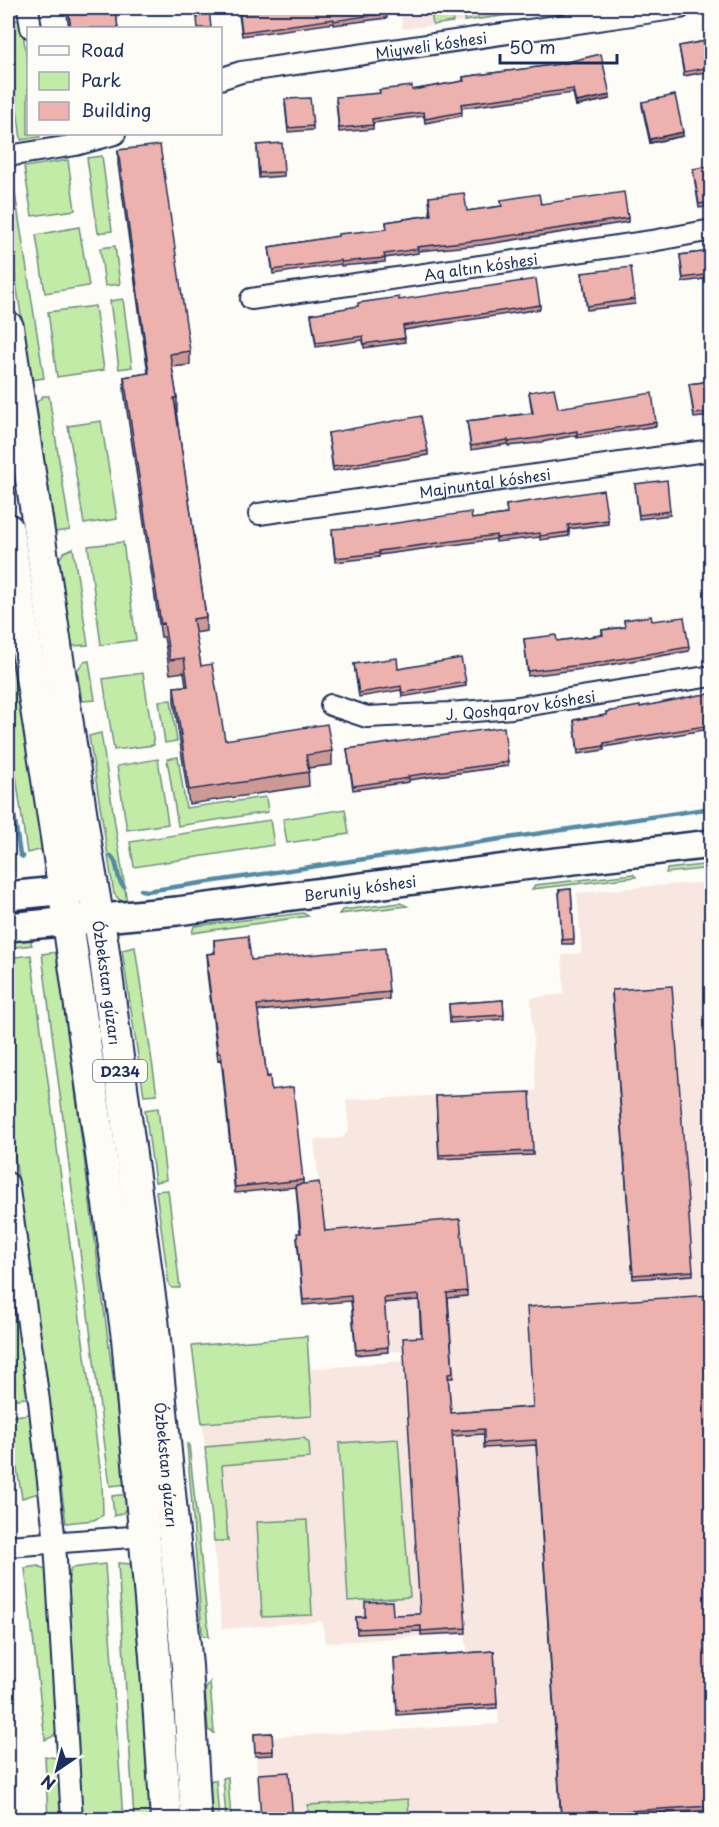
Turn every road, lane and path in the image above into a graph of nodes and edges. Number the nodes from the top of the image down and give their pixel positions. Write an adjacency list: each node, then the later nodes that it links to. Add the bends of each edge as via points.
1 (28, 8): 3 (street)
2 (680, 8): 4 (street, Miyweli kóshesi, via 241,72)
3 (31, 27)
4 (222, 78)
5 (111, 135): 6 (street, via 76,145)
6 (48, 141): 7 (street)
7 (8, 156)
8 (711, 230): 9 (street, Aq altın kóshesi)
9 (251, 299)
10 (8, 327): 17 (main road, Ózbekstan gúzarı / D234)
11 (711, 450): 12 (street, Majnuntal kóshesi)
12 (259, 514)
13 (8, 529): 18 (main road, Ózbekstan gúzarı / D234)
14 (711, 676): 15 (street, J. Qoshqarov kóshesi, via 460,713 367,717)
15 (331, 705)
16 (711, 844): 20 (street, Beruniy kóshesi)
17 (93, 888): 18 (street); 20 (main road, Ózbekstan gúzarı / D234)
18 (64, 890): 19 (street); 21 (main road, Ózbekstan gúzarı / D234)
19 (16, 895): 22 (street, via 34,899 38,906 36,916)
20 (98, 918): 21 (street, Beruniy kóshesi); 29 (main road, Ózbekstan gúzarı / D234, via 153,1319 187,1666)
21 (68, 921): 22 (street, Beruniy kóshesi); 24 (main road, Ózbekstan gúzarı / D234, via 124,1316)
22 (19, 925)
23 (8, 1183): 25 (street)
24 (145, 1536): 25 (street); 28 (main road, Ózbekstan gúzarı / D234)
25 (55, 1543): 26 (street); 27 (street)
26 (8, 1546)
27 (72, 1820)
28 (166, 1820)
29 (196, 1820)

